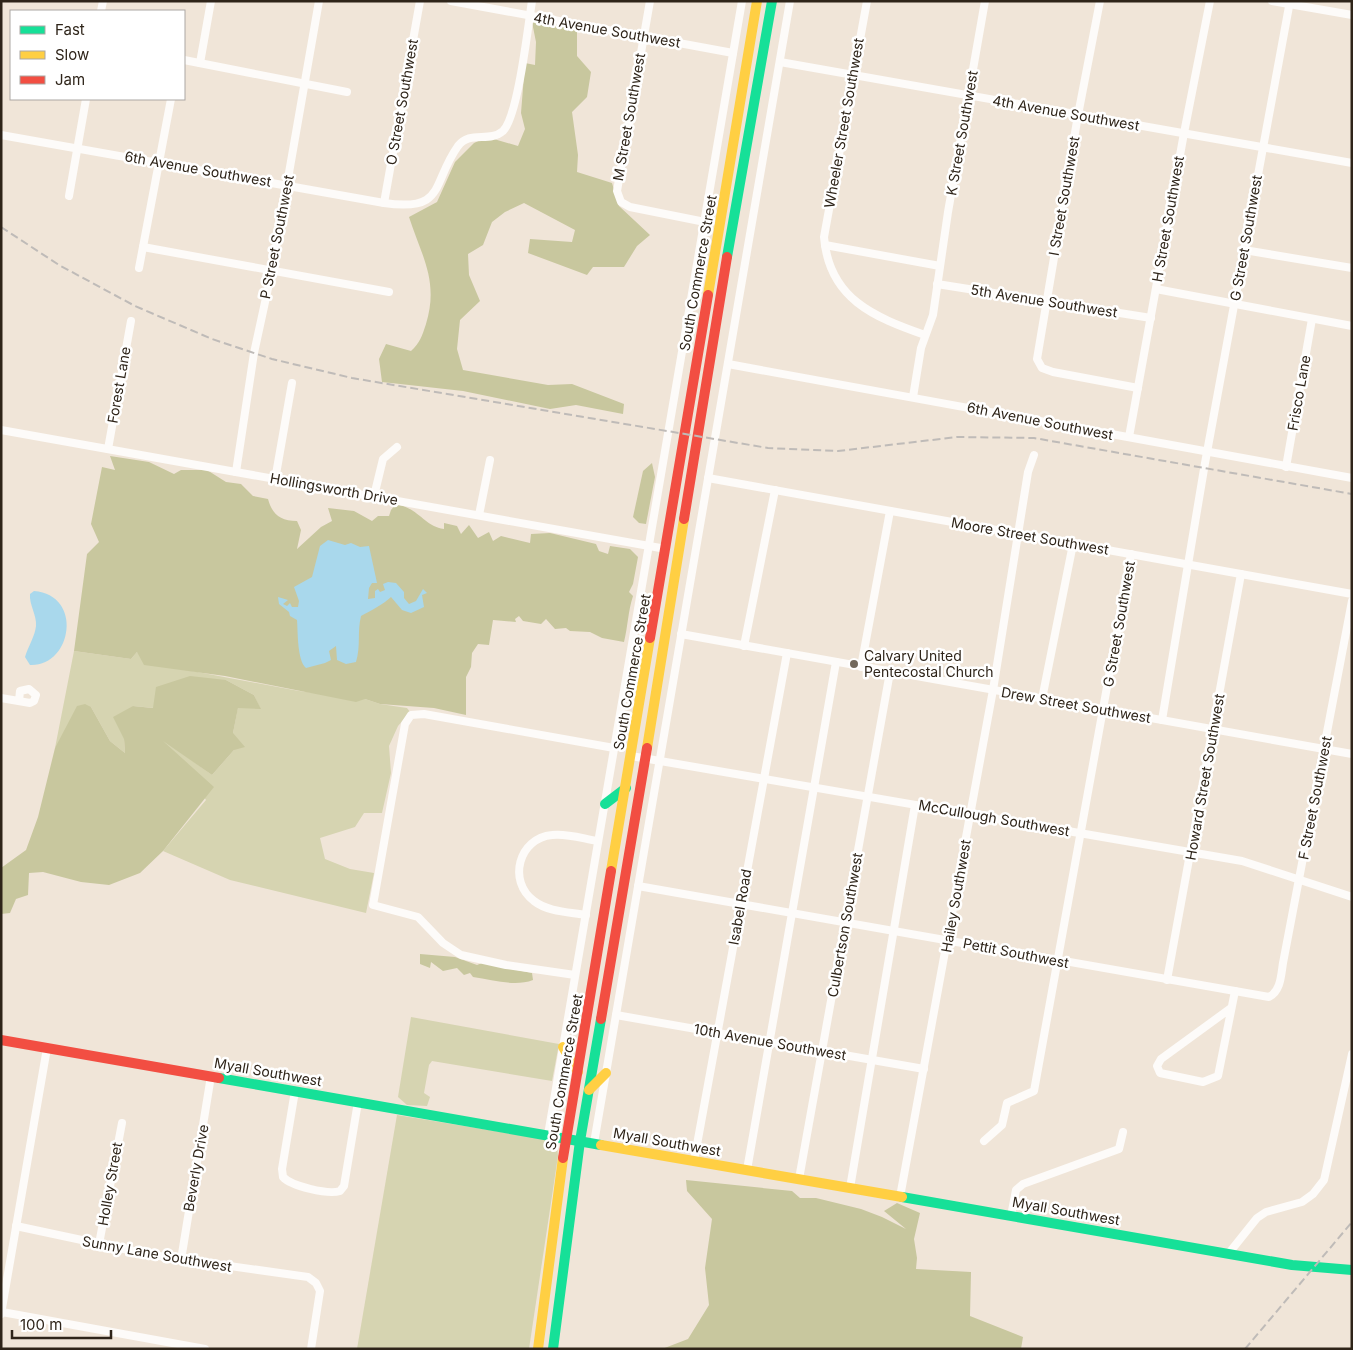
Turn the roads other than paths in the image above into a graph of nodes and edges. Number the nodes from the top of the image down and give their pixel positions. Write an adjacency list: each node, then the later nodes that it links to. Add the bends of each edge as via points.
1 (211, 1): 23 (street)
2 (319, 1): 25 (street, P Street Southwest)
3 (420, 1): 39 (street, O Street Southwest)
4 (451, 1): 18 (street, 4th Avenue Southwest)
5 (532, 1): 18 (street)
6 (650, 1): 19 (street, M Street Southwest)
7 (742, 1): 20 (street)
8 (757, 1): 81 (main road, South Commerce Street)
9 (772, 1): 85 (main road, South Commerce Street, via 696,437)
10 (790, 1): 22 (street)
11 (867, 1): 24 (street, Wheeler Street Southwest)
12 (985, 1): 27 (street, K Street Southwest)
13 (1100, 1): 30 (street, I Street Southwest)
14 (1210, 1): 31 (street, H Street Southwest)
15 (1272, 1): 16 (street)
16 (1290, 3): 17 (street); 34 (street, G Street Southwest)
17 (1352, 15)
18 (529, 16): 19 (street, 4th Avenue Southwest); 39 (street, 6th Avenue Southwest, via 514,106 505,128 494,136 472,137 462,142 435,192 423,202 403,206)
19 (644, 36): 20 (street, 4th Avenue Southwest); 40 (street, M Street Southwest, via 617,191 621,202 635,208)
20 (734, 53): 40 (street)
21 (185, 60): 23 (street)
22 (780, 62): 24 (street, 4th Avenue Southwest); 58 (street)
23 (200, 63): 25 (street)
24 (853, 75): 27 (street, 4th Avenue Southwest); 41 (street, Wheeler Street Southwest)
25 (305, 82): 26 (street); 37 (street, P Street Southwest)
26 (347, 92)
27 (968, 95): 30 (street, 4th Avenue Southwest); 44 (street, K Street Southwest)
28 (86, 100): 33 (street)
29 (171, 100): 35 (street)
30 (1078, 115): 31 (street, 4th Avenue Southwest); 51 (street, I Street Southwest)
31 (1184, 134): 34 (street, 4th Avenue Southwest); 49 (street, H Street Southwest)
32 (1, 135): 33 (street, 6th Avenue Southwest)
33 (77, 147): 35 (street, 6th Avenue Southwest); 38 (street)
34 (1262, 148): 36 (street, 4th Avenue Southwest); 43 (street, G Street Southwest)
35 (159, 162): 37 (street, 6th Avenue Southwest); 42 (street)
36 (1352, 163)
37 (287, 186): 39 (street, 6th Avenue Southwest); 47 (street, P Street Southwest)
38 (69, 196)
39 (384, 203)
40 (704, 222): 80 (street)
41 (824, 245): 44 (street); 57 (street, via 833,274 852,299 884,319)
42 (143, 247): 45 (street); 47 (street)
43 (1244, 250): 46 (street); 52 (street, G Street Southwest)
44 (940, 266): 48 (street, K Street Southwest)
45 (139, 268)
46 (1352, 268)
47 (272, 270): 50 (street); 70 (street, P Street Southwest, via 254,353)
48 (937, 284): 51 (street, 5th Avenue Southwest); 57 (street, via 933,315)
49 (1156, 289): 52 (street); 53 (street, H Street Southwest)
50 (389, 292)
51 (1046, 302): 53 (street, 5th Avenue Southwest); 60 (street, I Street Southwest, via 1037,359 1042,368)
52 (1234, 304): 54 (street); 66 (street, G Street Southwest)
53 (1151, 318): 60 (street, H Street Southwest)
54 (1312, 319): 56 (street); 69 (street, Frisco Lane)
55 (130, 321): 65 (street, Forest Lane)
56 (1352, 326)
57 (925, 335): 61 (street)
58 (728, 364): 61 (street, 6th Avenue Southwest); 71 (street)
59 (292, 383): 73 (street)
60 (1138, 388): 63 (street, H Street Southwest)
61 (913, 397): 63 (street, 6th Avenue Southwest)
62 (1, 430): 65 (street, Hollingsworth Drive)
63 (1129, 438): 66 (street, 6th Avenue Southwest)
64 (397, 447): 75 (street, via 383,458)
65 (108, 449): 70 (street, Hollingsworth Drive)
66 (1208, 453): 69 (street, 6th Avenue Southwest); 83 (street, G Street Southwest)
67 (1034, 455): 78 (street, Hailey Southwest)
68 (490, 460): 77 (street)
69 (1286, 467): 72 (street, 6th Avenue Southwest)
70 (236, 472): 73 (street, Hollingsworth Drive)
71 (708, 478): 74 (street, Moore Street Southwest); 88 (street)
72 (1352, 478)
73 (275, 480): 75 (street, Hollingsworth Drive)
74 (775, 490): 76 (street, Moore Street Southwest); 89 (street)
75 (374, 496): 77 (street, Hollingsworth Drive)
76 (890, 511): 78 (street, Moore Street Southwest); 92 (street)
77 (479, 515): 80 (street, Hollingsworth Drive)
78 (1017, 534): 79 (street, Moore Street Southwest); 94 (street, Hailey Southwest)
79 (1073, 544): 82 (street, Moore Street Southwest); 96 (street)
80 (649, 546): 81 (street, Hollingsworth Drive); 101 (street)
81 (666, 549): 85 (main road, via 670,552 670,576); 104 (main road, South Commerce Street)
82 (1131, 554): 83 (street, Moore Street Southwest); 98 (street, G Street Southwest)
83 (1188, 564): 84 (street, Moore Street Southwest); 99 (street, G Street Southwest)
84 (1241, 574): 86 (street, Moore Street Southwest); 100 (street, Howard Street Southwest)
85 (674, 587): 105 (main road, South Commerce Street)
86 (1352, 594)
87 (1352, 601): 102 (street, F Street Southwest)
88 (681, 634): 89 (street, Drew Street Southwest); 106 (street)
89 (744, 646): 90 (street, Drew Street Southwest)
90 (786, 653): 91 (street, Drew Street Southwest); 107 (street, Isabel Road)
91 (836, 662): 92 (street, Drew Street Southwest); 108 (street)
92 (861, 667): 93 (street, Drew Street Southwest)
93 (890, 672): 94 (street, Drew Street Southwest); 110 (street, Culbertson Southwest)
94 (993, 690): 96 (street, Drew Street Southwest); 113 (street, Hailey Southwest)
95 (1, 698): 97 (street)
96 (1042, 699): 98 (street, Drew Street Southwest)
97 (19, 701)
98 (1103, 710): 99 (street, Drew Street Southwest); 114 (street, G Street Southwest)
99 (1162, 720): 100 (street, Drew Street Southwest)
100 (1213, 730): 102 (street, Drew Street Southwest); 116 (street, Howard Street Southwest)
101 (614, 748): 111 (street); 127 (street, via 424,714 411,715 407,719 373,905 418,917 455,952 480,960)
102 (1324, 749): 103 (street, Drew Street Southwest); 117 (street, F Street Southwest)
103 (1352, 754)
104 (631, 756): 105 (street, McCullough Southwest); 109 (main road, South Commerce Street)
105 (645, 758): 106 (street, McCullough Southwest); 145 (main road, South Commerce Street)
106 (660, 761): 107 (street, McCullough Southwest); 118 (street)
107 (764, 779): 108 (street, McCullough Southwest); 120 (street, Isabel Road)
108 (814, 787): 110 (street, McCullough Southwest); 121 (street)
109 (626, 788): 111 (main road); 142 (main road, South Commerce Street)
110 (868, 796): 112 (street, McCullough Southwest); 123 (street, Culbertson Southwest)
111 (605, 804): 115 (street)
112 (915, 805): 113 (street, McCullough Southwest); 124 (street)
113 (971, 814): 114 (street, McCullough Southwest); 125 (street, Hailey Southwest)
114 (1082, 833): 116 (street, McCullough Southwest); 126 (street, G Street Southwest)
115 (598, 841): 122 (street); 122 (street, via 562,835 544,837 526,849 519,865 522,886 535,903)
116 (1191, 852): 117 (street, McCullough Southwest, via 1242,861); 128 (street, Howard Street Southwest)
117 (1299, 880): 119 (street, McCullough Southwest); 130 (street, F Street Southwest)
118 (638, 886): 120 (street, Pettit Southwest); 132 (street)
119 (1352, 897)
120 (741, 904): 121 (street, Pettit Southwest); 133 (street, Isabel Road)
121 (792, 913): 123 (street, Pettit Southwest); 135 (street)
122 (586, 914): 127 (street)
123 (845, 923): 124 (street, Pettit Southwest); 138 (street, Culbertson Southwest)
124 (894, 931): 125 (street, Pettit Southwest); 140 (street)
125 (947, 940): 126 (street, Pettit Southwest); 141 (street, Hailey Southwest)
126 (1057, 961): 128 (street, Pettit Southwest); 153 (street, G Street Southwest, via 1034,1091 1007,1103 1002,1125)
127 (575, 975): 136 (street)
128 (1167, 980): 129 (street, Pettit Southwest)
129 (1235, 991): 130 (street, Pettit Southwest, via 1269,997); 131 (street)
130 (1275, 994)
131 (1231, 1008): 131 (street, via 1218,1076 1203,1082 1160,1073 1157,1066 1161,1059)
132 (616, 1015): 133 (street, 10th Avenue Southwest); 143 (street)
133 (717, 1033): 135 (street, 10th Avenue Southwest); 155 (street, Isabel Road)
134 (1, 1040): 137 (main road, Myall Southwest)
135 (770, 1042): 138 (street, 10th Avenue Southwest); 156 (street)
136 (563, 1047): 142 (main road); 150 (street)
137 (47, 1048): 144 (main road, Myall Southwest); 161 (street)
138 (822, 1051): 140 (street, 10th Avenue Southwest); 157 (street, Culbertson Southwest)
139 (1352, 1054): 163 (street, via 1324,1180 1302,1202 1266,1212 1257,1218)
140 (873, 1060): 141 (street, 10th Avenue Southwest); 158 (street)
141 (924, 1069): 159 (street, Hailey Southwest)
142 (578, 1072): 151 (main road, South Commerce Street)
143 (606, 1073): 145 (main road); 154 (street)
144 (211, 1076): 146 (main road, Myall Southwest); 164 (street, Beverly Drive)
145 (589, 1090): 152 (main road, South Commerce Street)
146 (295, 1091): 147 (main road, Myall Southwest); 147 (street, via 283,1177 292,1184 333,1192 344,1186)
147 (358, 1102): 150 (main road, Myall Southwest)
148 (122, 1122): 162 (street, Holley Street)
149 (1124, 1132): 160 (street, via 1119,1149 1023,1184 1016,1190)
150 (548, 1135): 151 (main road, Myall Southwest)
151 (567, 1138): 152 (main road, Myall Southwest); 169 (main road, South Commerce Street)
152 (580, 1141): 154 (main road, Myall Southwest); 170 (main road, South Commerce Street)
153 (984, 1141)
154 (594, 1143): 155 (main road, Myall Southwest)
155 (694, 1161): 156 (main road, Myall Southwest)
156 (747, 1170): 157 (main road, Myall Southwest)
157 (799, 1179): 158 (main road, Myall Southwest)
158 (850, 1188): 159 (main road, Myall Southwest)
159 (900, 1197): 160 (main road, Myall Southwest)
160 (1011, 1216): 163 (main road, Myall Southwest)
161 (16, 1226): 162 (street, Sunny Lane Southwest); 166 (street)
162 (99, 1244): 164 (street, Sunny Lane Southwest)
163 (1229, 1253): 165 (main road, Myall Southwest)
164 (180, 1260): 168 (street, Sunny Lane Southwest, via 313,1280 320,1291 320,1306)
165 (1352, 1270)
166 (1, 1313): 167 (street)
167 (205, 1349)
168 (311, 1349)
169 (538, 1349)
170 (553, 1349)

